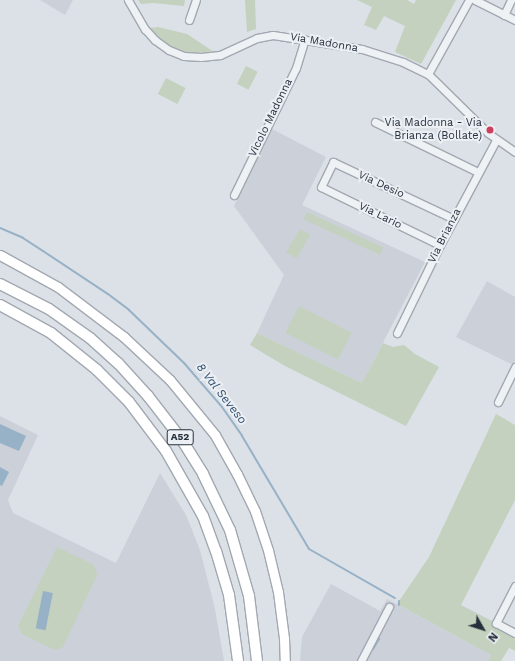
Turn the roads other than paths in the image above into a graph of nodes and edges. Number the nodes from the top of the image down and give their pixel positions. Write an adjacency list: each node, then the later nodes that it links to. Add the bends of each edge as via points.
1 (128, 0): 9 (street, Via Madonna, via 150,35 169,50 184,56 220,55 266,36)
2 (196, 0): 7 (street)
3 (470, 0): 10 (street)
4 (475, 0): 6 (street)
5 (510, 0): 6 (street)
6 (504, 15): 8 (street)
7 (190, 20)
8 (515, 20)
9 (305, 40): 10 (street, Via Madonna, via 385,55); 16 (street, Vicolo Madonna, via 296,68)
10 (428, 74): 12 (street, Via Madonna)
11 (375, 122): 14 (street)
12 (496, 140): 13 (street, Via Madonna); 14 (street, Via Brianza)
13 (515, 152)
14 (478, 172): 17 (street, Via Brianza)
15 (321, 188): 17 (street, Via Desio, via 333,162); 18 (street, Via Lario)
16 (234, 195)
17 (454, 219): 18 (street, Via Brianza)
18 (440, 245): 22 (street, Via Brianza)
19 (0, 255): 30 (main road, via 58,288 124,337 170,380 215,435 255,511 268,550 278,592)
20 (0, 284): 29 (highway, A52, via 49,310 90,338 118,363 148,396 182,440 204,474 230,530 249,596)
21 (0, 305): 28 (highway, A52, via 51,334 97,370 134,408 166,451 203,516 216,551 229,595)
22 (397, 333)
23 (514, 371): 24 (street)
24 (498, 402)
25 (515, 586): 27 (street, via 496,623)
26 (389, 607): 31 (street)
27 (515, 633)
28 (238, 661)
29 (257, 661)
30 (285, 661)
31 (361, 661)

